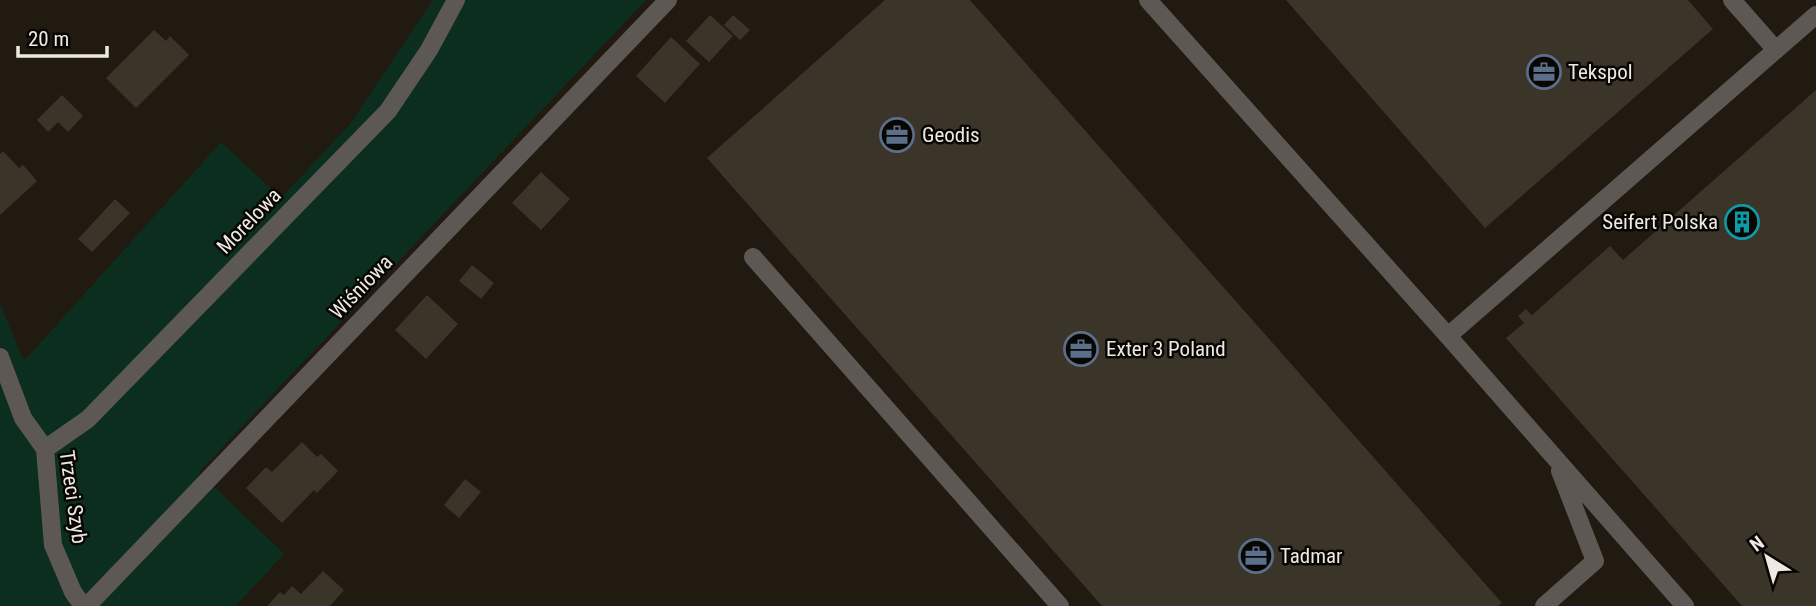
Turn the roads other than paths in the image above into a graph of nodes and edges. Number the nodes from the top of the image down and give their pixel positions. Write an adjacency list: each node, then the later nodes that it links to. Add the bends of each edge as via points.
1 (456, 0): 10 (street, Morelowa, via 387,111 88,419)
2 (668, 0): 12 (street, Wiśniowa)
3 (1148, 0): 8 (street)
4 (1732, 0): 6 (street)
5 (1816, 15): 6 (street)
6 (1776, 50): 8 (street)
7 (753, 257): 13 (street)
8 (1448, 337): 11 (street)
9 (0, 357): 10 (street, Trzeci Szyb, via 23,418)
10 (45, 449): 12 (street, Trzeci Szyb, via 53,545 73,592)
11 (1555, 458): 14 (street, via 1595,561); 15 (street)
12 (85, 606)
13 (1060, 606)
14 (1544, 606)
15 (1685, 606)

